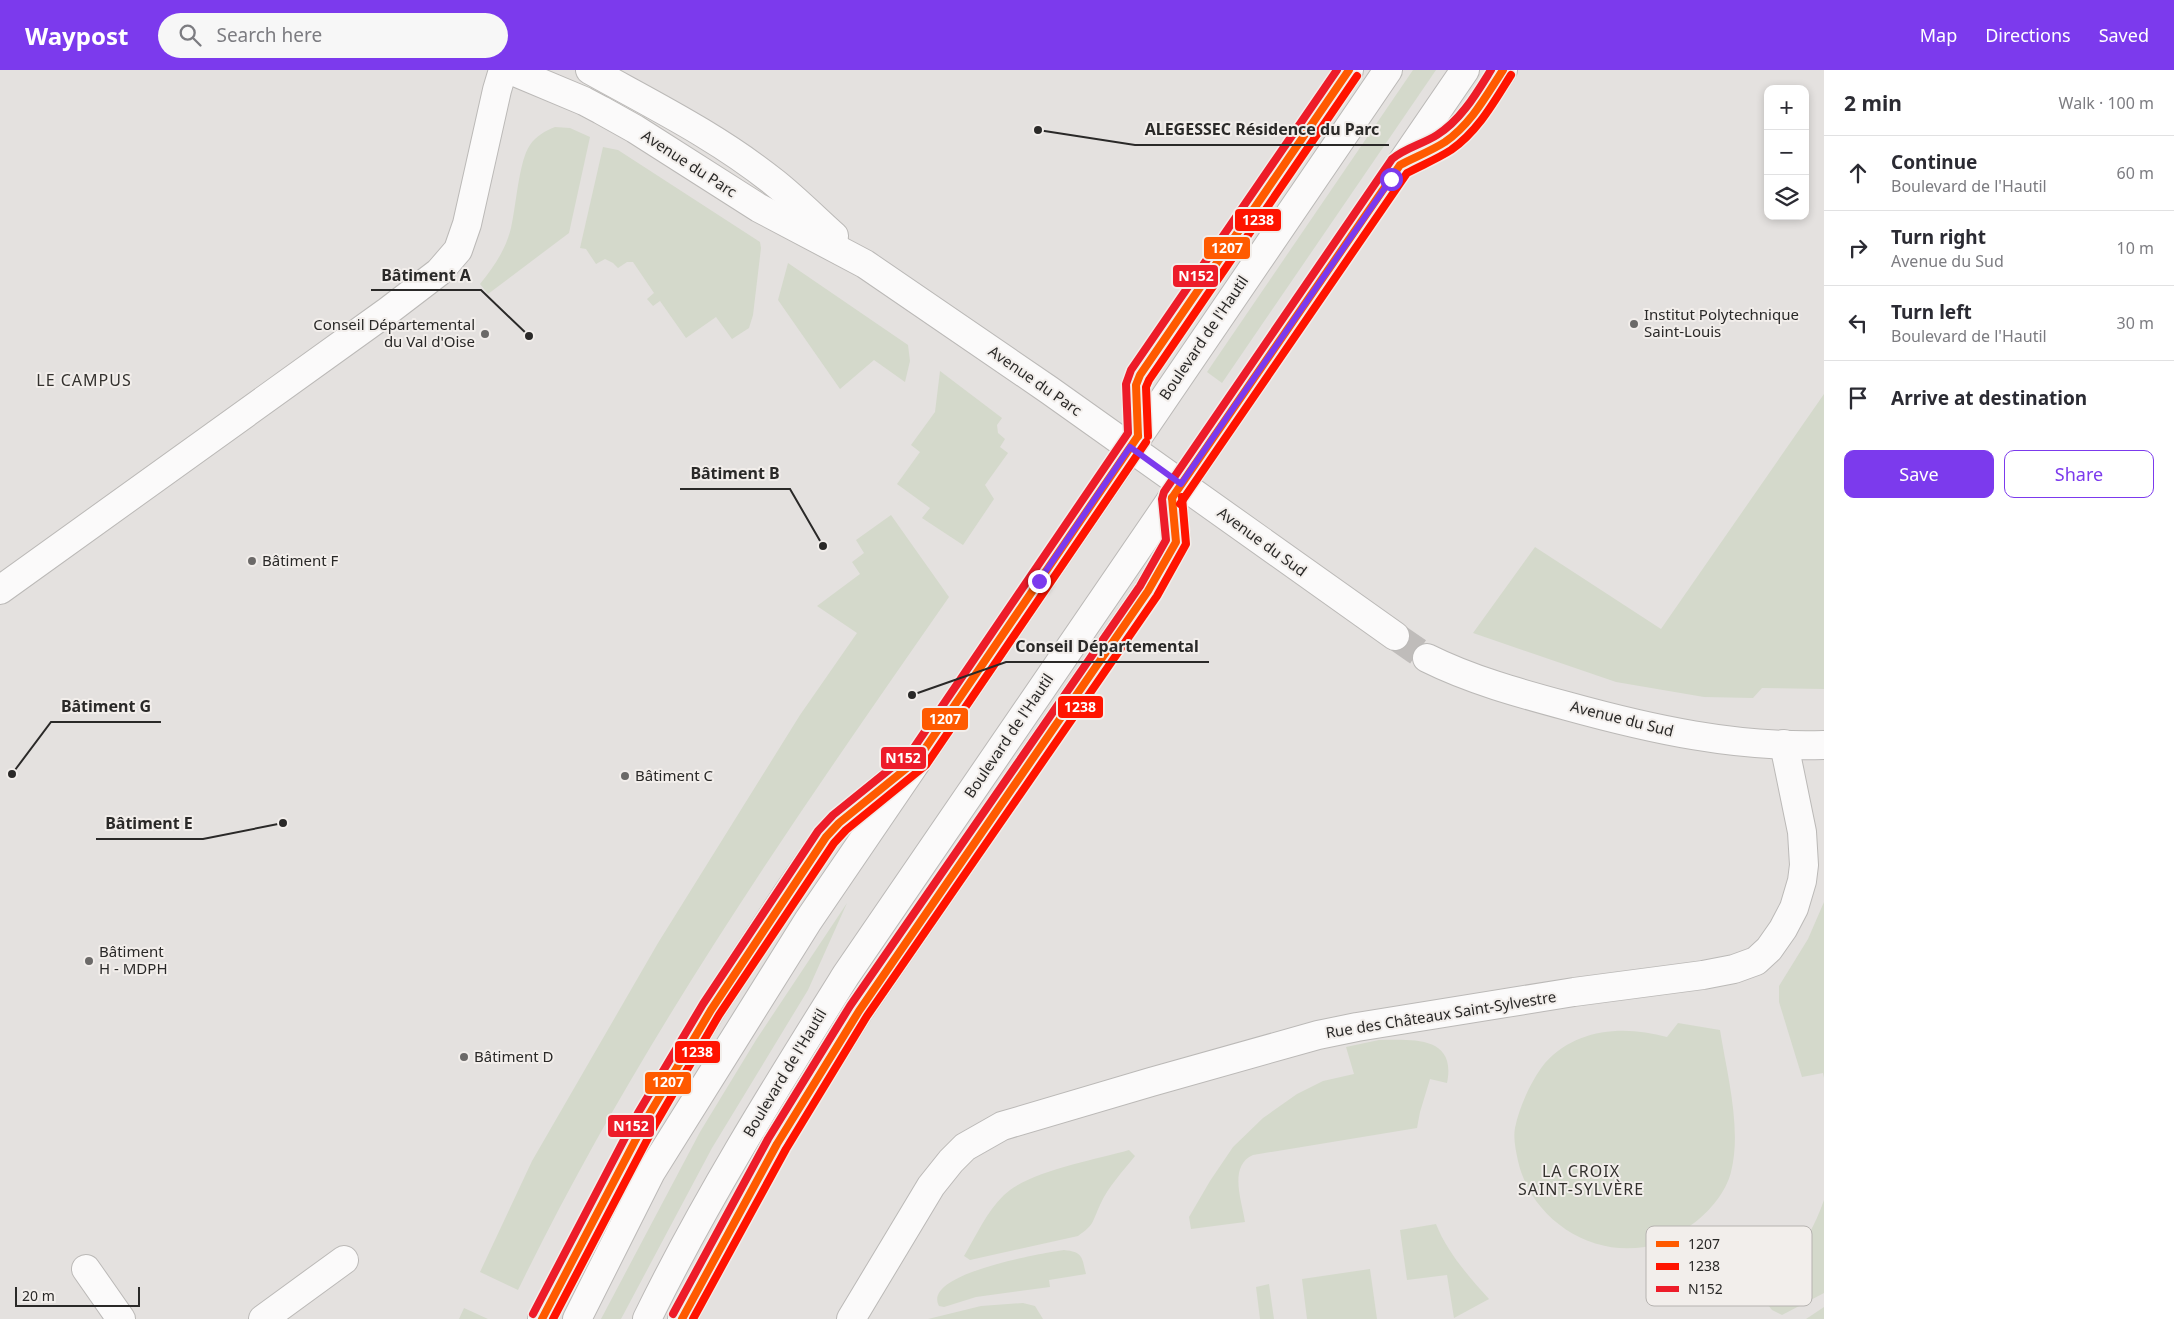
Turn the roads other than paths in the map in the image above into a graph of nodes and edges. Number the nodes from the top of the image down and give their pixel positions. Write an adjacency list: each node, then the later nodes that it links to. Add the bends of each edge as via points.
1 (503, 70): 12 (main road, via 463,239 449,262 388,311)
2 (510, 70): 9 (main road, Avenue du Parc, via 601,110 759,208)
3 (590, 70): 9 (main road, Avenue du Parc, via 692,127 776,183)
4 (1349, 70): 10 (main road, via 1140,375 1136,385)
5 (1388, 70): 10 (main road, Boulevard de l'Hautil)
6 (1465, 70): 8 (main road, Boulevard de l'Hautil)
7 (1503, 70): 8 (main road, via 1458,132)
8 (1400, 165): 11 (main road, Boulevard de l'Hautil)
9 (865, 264): 10 (main road, Avenue du Parc)
10 (1134, 442): 11 (main road, Avenue du Sud); 17 (main road, Boulevard de l'Hautil)
11 (1177, 491): 13 (main road, Avenue du Sud); 24 (main road, Boulevard de l'Hautil, via 846,975 754,1122); 25 (main road, via 1176,542 1172,553 859,1011 777,1144)
12 (0, 590)
13 (1395, 636)
14 (1427, 658): 15 (main road, Avenue du Sud, via 1513,691 1648,728 1703,738)
15 (1784, 744): 16 (main road, Avenue du Sud); 26 (main road, Rue des Châteaux Saint-Sylvestre, via 1802,832 1802,881 1783,929 1756,961 1703,975 1357,1026 1002,1126 965,1148 931,1186)
16 (1824, 745)
17 (918, 759): 22 (main road, via 839,823 789,891 711,1010 647,1118); 23 (main road, Boulevard de l'Hautil, via 808,921 651,1172)
18 (344, 1260): 21 (main road)
19 (86, 1269): 20 (main road)
20 (121, 1319)
21 (263, 1319)
22 (542, 1319)
23 (577, 1319)
24 (647, 1319)
25 (682, 1319)
26 (851, 1319)

